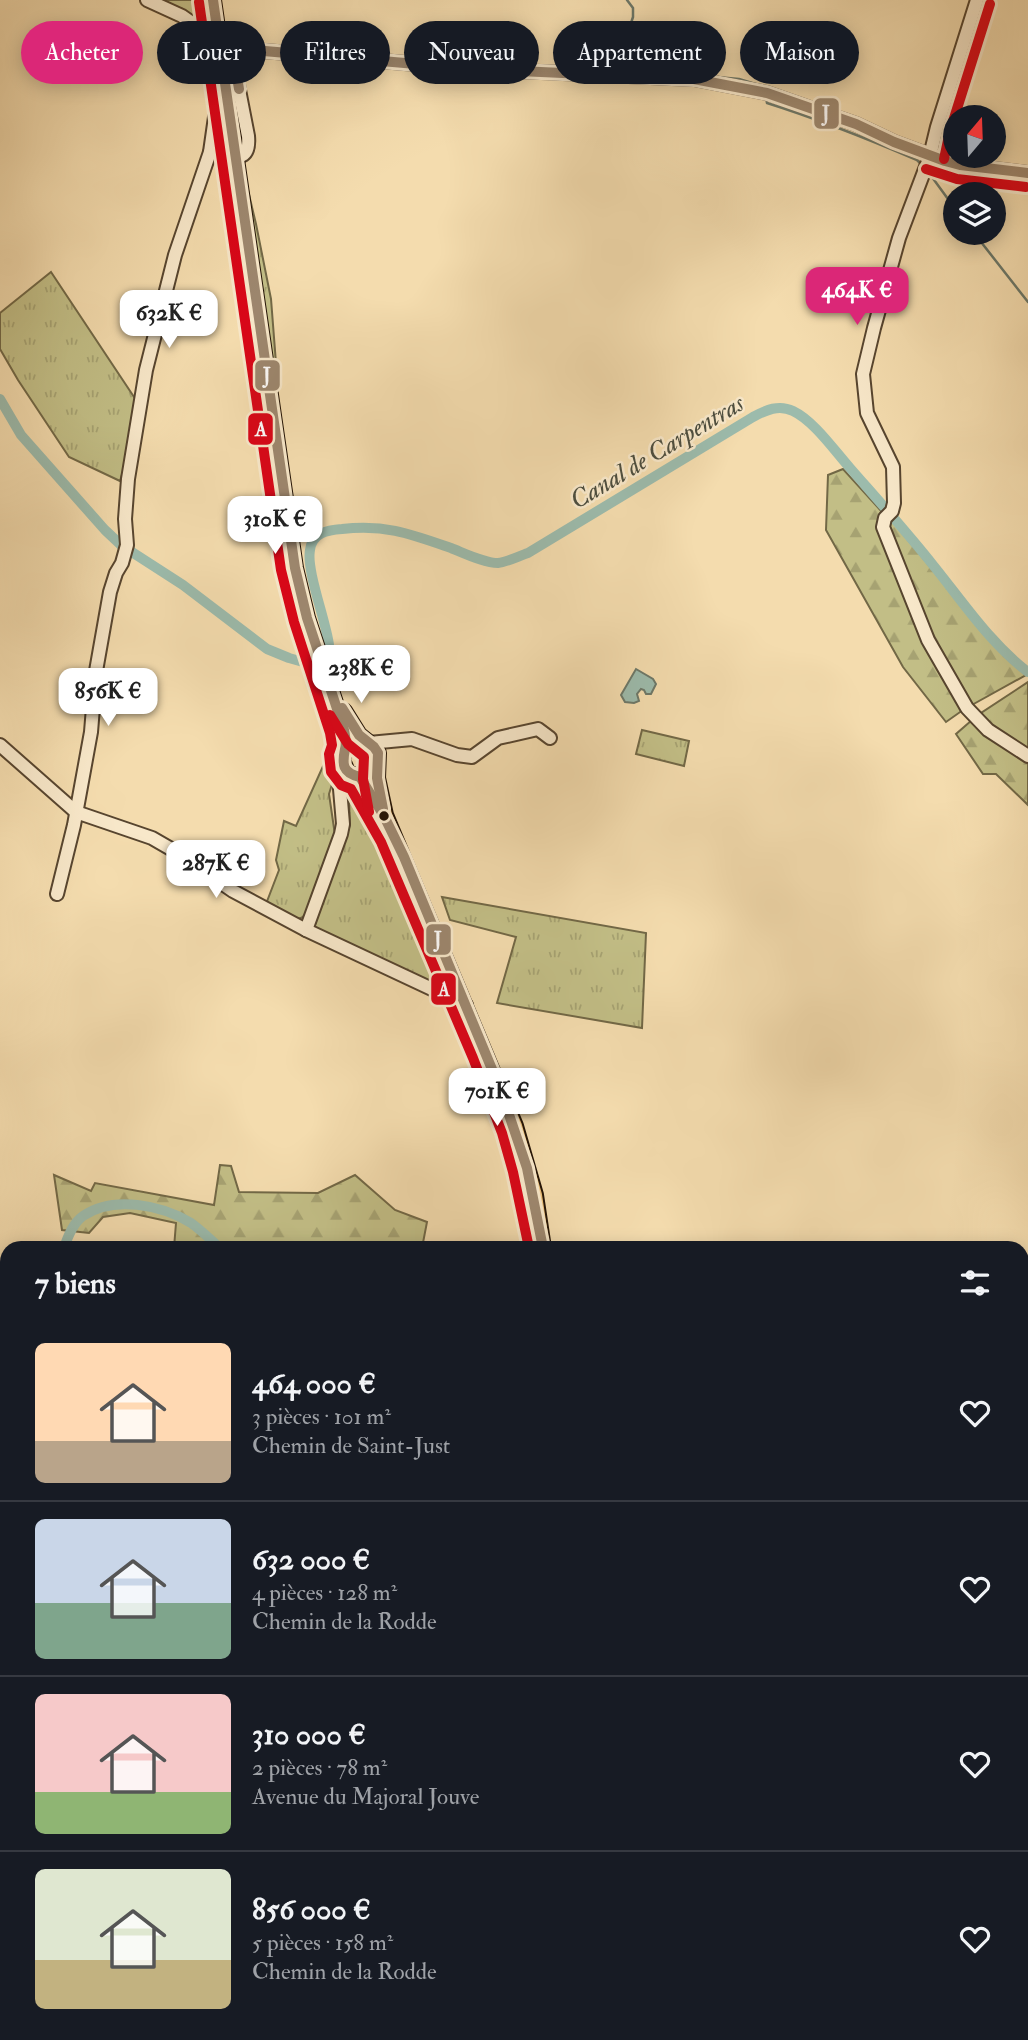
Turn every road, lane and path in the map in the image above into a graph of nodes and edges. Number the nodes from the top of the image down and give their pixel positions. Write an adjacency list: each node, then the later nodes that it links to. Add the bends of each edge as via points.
1 (147, 0): 4 (street, via 194,24 206,41 216,110)
2 (213, 0): 6 (main road)
3 (977, 0): 5 (street)
4 (210, 152): 6 (street); 19 (street, via 175,255 146,370 128,479 126,550 110,592)
5 (930, 156): 6 (street, via 767,93 694,79 475,69 241,49 233,59 248,148); 7 (street); 14 (street, via 895,250 863,374 867,412 893,467 894,503 883,527 928,640 967,708 988,730)
6 (235, 157): 8 (main road, via 295,568)
7 (1028, 173)
8 (331, 689): 11 (main road); 13 (main road)
9 (550, 738): 10 (street, via 538,729 498,738 472,757 412,739)
10 (400, 740): 11 (street); 15 (street)
11 (367, 742): 13 (main road); 15 (main road, via 374,747)
12 (0, 745): 19 (street)
13 (346, 748): 16 (main road)
14 (1028, 756)
15 (378, 763): 17 (main road, via 370,775); 20 (main road)
16 (344, 767): 17 (main road); 18 (street)
17 (358, 777): 18 (street); 20 (main road)
18 (340, 800): 22 (street, via 341,834)
19 (76, 812): 21 (street); 22 (street, via 152,838 233,891)
20 (385, 815): 23 (main road)
21 (57, 894)
22 (306, 930): 23 (street)
23 (466, 1005): 24 (main road, via 524,1153)
24 (542, 1241)

